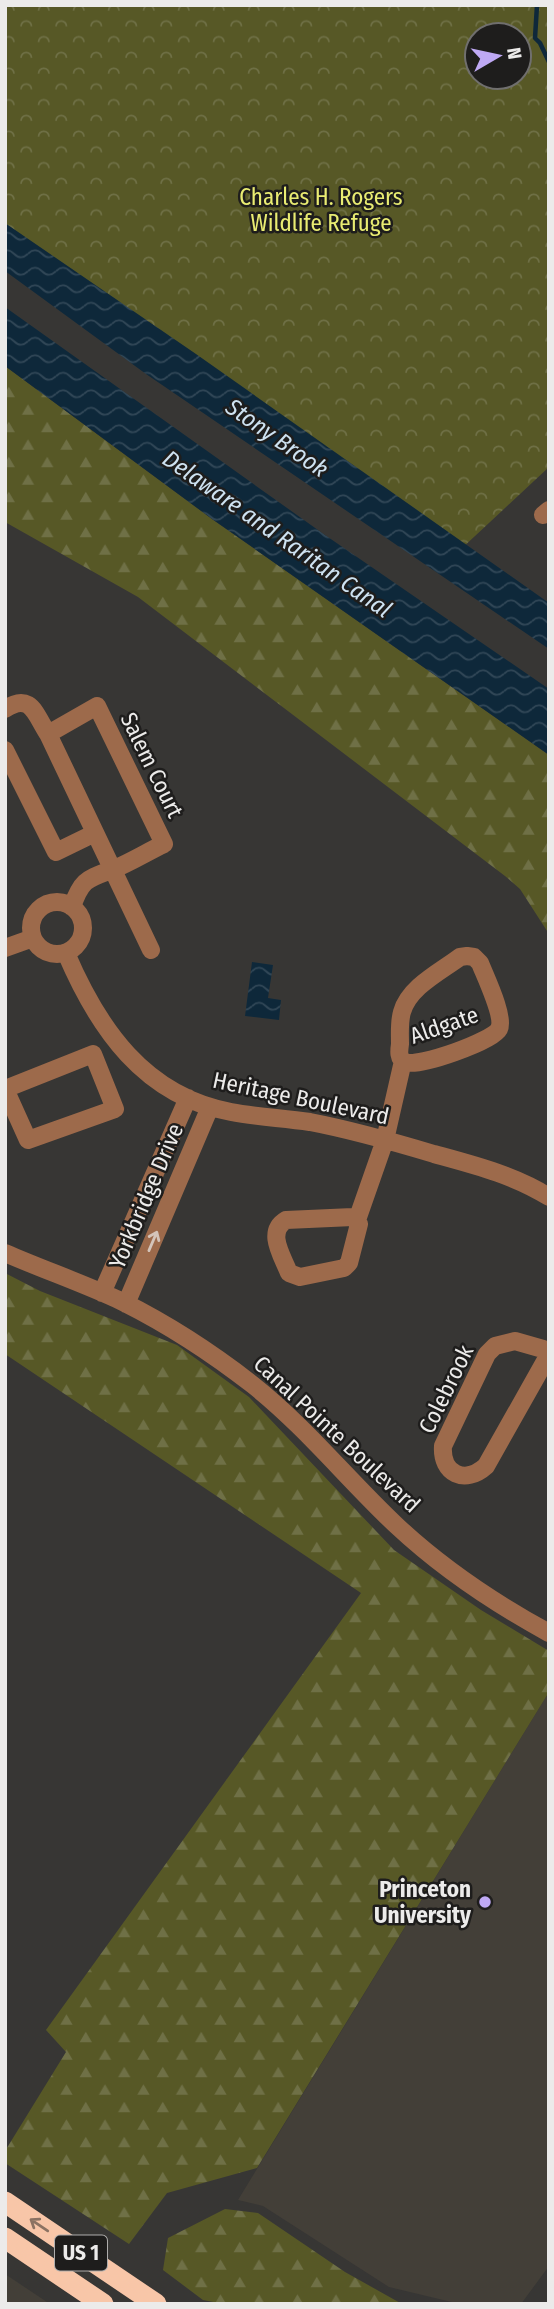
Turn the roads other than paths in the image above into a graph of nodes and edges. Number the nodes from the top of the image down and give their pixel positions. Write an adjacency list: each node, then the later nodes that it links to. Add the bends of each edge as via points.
1 (5, 709): 2 (street, via 23,701)
2 (48, 734): 4 (street); 5 (street, Salem Court, via 97,706 164,845)
3 (5, 750): 4 (street, via 56,852)
4 (95, 834): 5 (street)
5 (113, 869): 6 (street, Salem Court, via 90,877); 9 (street)
6 (72, 906): 7 (street, via 62,902 42,907 32,923); 10 (street, via 83,932)
7 (33, 937): 8 (street); 10 (street, via 46,951)
8 (5, 948)
9 (151, 950)
10 (66, 953): 11 (street, Heritage Boulevard)
11 (111, 1038): 12 (street); 15 (street, Heritage Boulevard, via 141,1068)
12 (93, 1054): 14 (street); 14 (street, via 115,1109 28,1140)
13 (402, 1061): 13 (street, Aldgate, via 421,1062 451,1053 499,1030 500,1016 474,957 460,957 407,1000 401,1018); 17 (street)
14 (5, 1089)
15 (188, 1098): 16 (street, Heritage Boulevard); 21 (street, Yorkbridge Drive)
16 (210, 1107): 17 (street, Heritage Boulevard, via 310,1122); 22 (street, Yorkbridge Drive, one-way to 16)
17 (385, 1140): 18 (street, Heritage Boulevard, via 517,1180); 19 (street)
18 (549, 1197)
19 (357, 1220): 19 (street, via 286,1220 280,1224 275,1238 289,1273 300,1277 344,1268 351,1256)
20 (5, 1253): 21 (street, Canal Pointe Boulevard)
21 (102, 1293): 22 (street, Canal Pointe Boulevard)
22 (126, 1304): 24 (street, Canal Pointe Boulevard, via 177,1332 255,1386 439,1562)
23 (548, 1350): 23 (street, Colebrook, via 515,1341 495,1346 487,1354 443,1446 445,1464 452,1471 471,1476 486,1466)
24 (549, 1633)
25 (5, 2202): 28 (highway, US 1, one-way to 25)
26 (5, 2238): 27 (highway, US 1)
27 (103, 2304)
28 (156, 2304)

